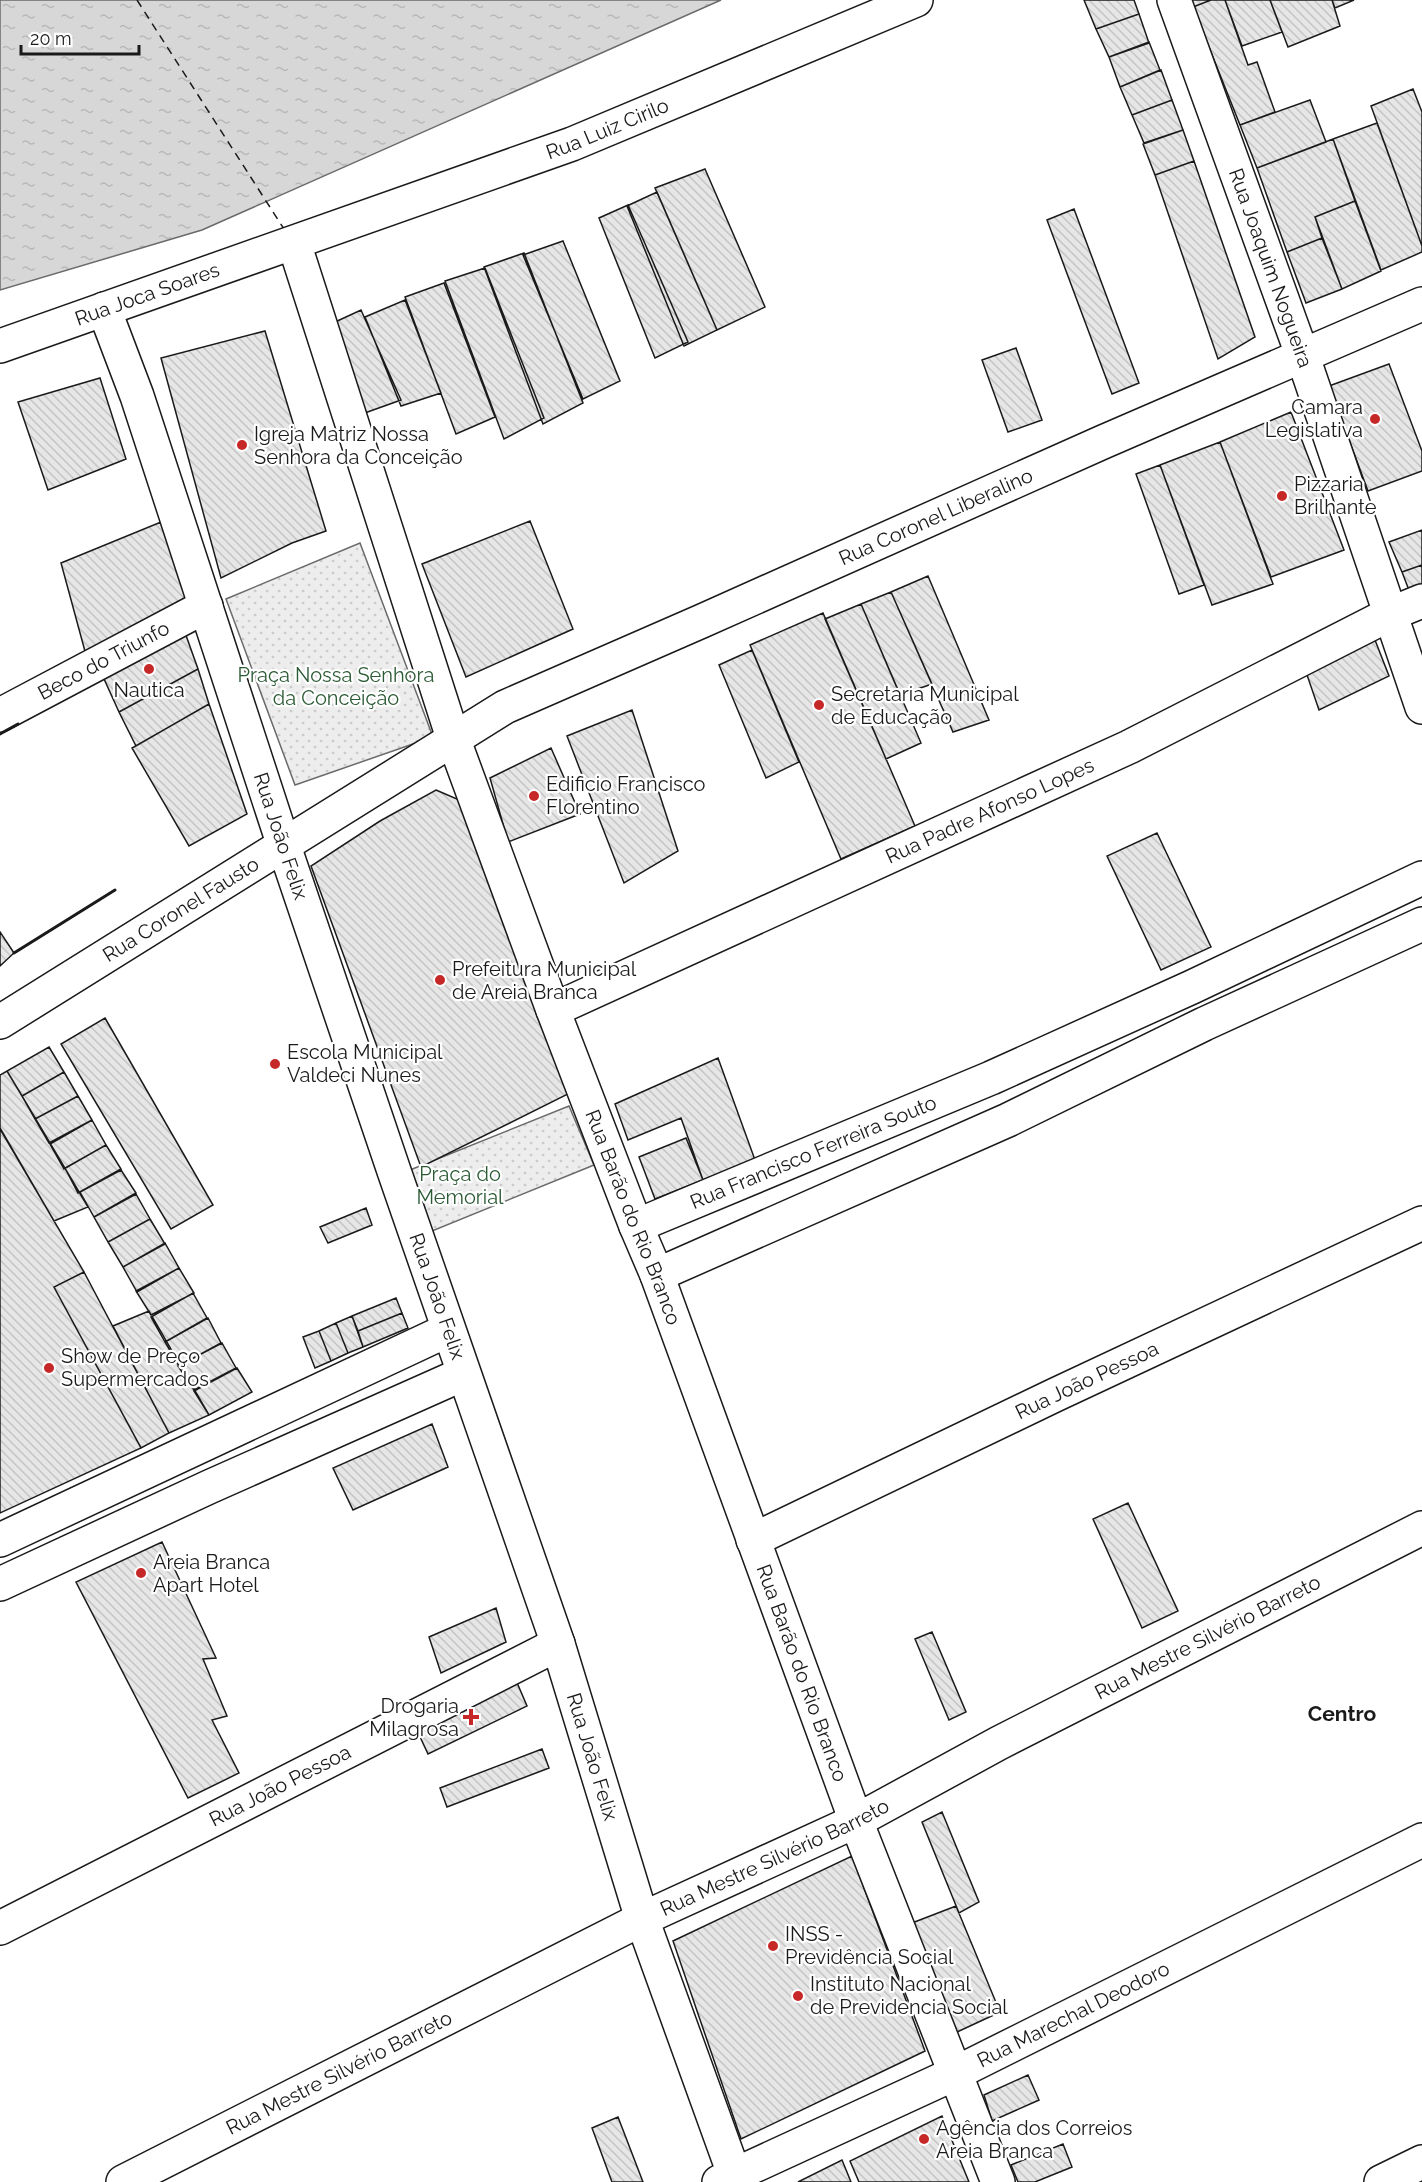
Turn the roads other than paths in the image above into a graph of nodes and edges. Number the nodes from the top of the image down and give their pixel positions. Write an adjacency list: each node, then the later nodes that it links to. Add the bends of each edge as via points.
1 (915, 0): 3 (street, Rua Luiz Cirilo, via 572,144)
2 (1174, 0): 7 (street, Rua Joaquim Nogueira)
3 (294, 243): 5 (street, Rua Joca Soares); 13 (street, Rua Barão do Rio Branco)
4 (1422, 304): 7 (street, Rua Coronel Liberalino)
5 (104, 309): 6 (street, Rua Joca Soares); 9 (street, Rua João Felix)
6 (0, 346)
7 (1303, 357): 10 (street, Rua Joaquim Nogueira); 13 (street, Rua Coronel Liberalino, via 505,707)
8 (1422, 601): 10 (street, Rua Padre Afonso Lopes)
9 (206, 606): 12 (street, Beco do Triunfo); 14 (street, Rua João Felix)
10 (1390, 614): 11 (street, Rua Joaquim Nogueira); 19 (street, Rua Padre Afonso Lopes, via 1130,747)
11 (1422, 707)
12 (0, 715)
13 (453, 738): 14 (street, Rua Coronel Fausto); 19 (street, Rua Barão do Rio Branco)
14 (284, 846): 20 (street, Rua Coronel Fausto); 26 (street, Rua João Felix)
15 (1422, 878): 17 (street, Rua Francisco Ferreira Souto)
16 (1422, 924): 18 (street)
17 (1238, 965): 18 (street); 21 (street, Rua Francisco Ferreira Souto)
18 (1256, 1000): 22 (street)
19 (553, 1010): 24 (street, Rua Barão do Rio Branco)
20 (0, 1022)
21 (991, 1078): 22 (street); 24 (street, Rua Francisco Ferreira Souto)
22 (1008, 1120): 25 (street)
23 (1422, 1223): 34 (street, Rua João Pessoa)
24 (636, 1226): 25 (street, Rua Barão do Rio Branco)
25 (657, 1275): 34 (street, Rua Barão do Rio Branco)
26 (448, 1330): 27 (street, Rua João Felix); 28 (street)
27 (463, 1374): 29 (street); 36 (street, Rua João Felix)
28 (191, 1450): 29 (street); 30 (street)
29 (209, 1487): 31 (street)
30 (104, 1491): 31 (street); 33 (street)
31 (120, 1528): 35 (street)
32 (1422, 1528): 37 (street, Rua Mestre Silvério Barreto, via 999,1743)
33 (0, 1540)
34 (753, 1540): 37 (street, Rua Barão do Rio Branco)
35 (0, 1584)
36 (558, 1644): 39 (street, Rua João Felix); 40 (street, Rua João Pessoa)
37 (856, 1821): 39 (street, Rua Mestre Silvério Barreto); 41 (street, Rua Barão do Rio Branco)
38 (1422, 1840): 41 (street, Rua Marechal Deodoro)
39 (642, 1919): 43 (street, Rua João Felix); 44 (street, Rua Mestre Silvério Barreto)
40 (0, 1928)
41 (956, 2073): 43 (street, Rua Marechal Deodoro); 45 (street, Rua Barão do Rio Branco)
42 (1422, 2162): 46 (street)
43 (730, 2180)
44 (123, 2182)
45 (998, 2182)
46 (1381, 2182)

